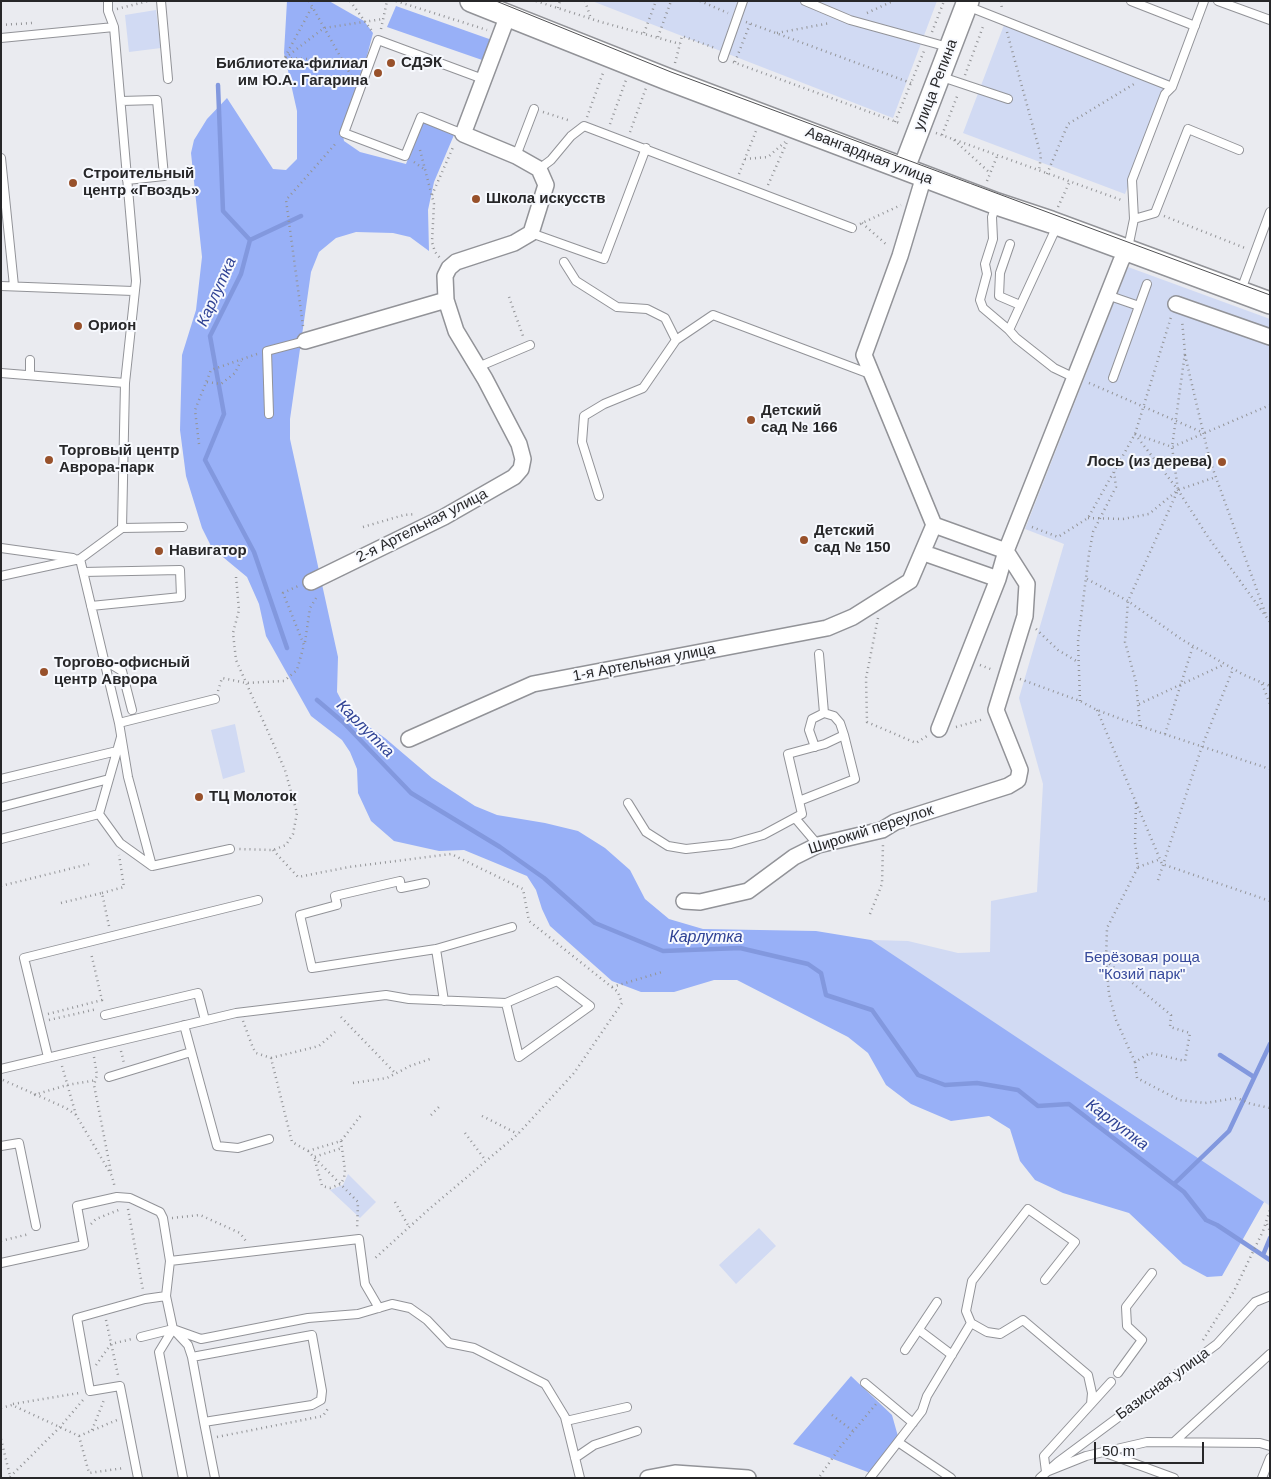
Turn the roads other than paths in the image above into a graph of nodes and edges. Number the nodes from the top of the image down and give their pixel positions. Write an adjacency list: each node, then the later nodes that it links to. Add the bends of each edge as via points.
1 (108, 1): 13 (lane)
2 (161, 1): 18 (lane)
3 (471, 1): 10 (street, Авангардная улица)
4 (743, 1): 16 (lane)
5 (805, 1): 15 (lane, via 850,20)
6 (1130, 1): 12 (lane)
7 (1204, 1): 12 (lane)
8 (1218, 1): 11 (lane)
9 (967, 3): 15 (street, улица Репина); 20 (lane)
10 (508, 15): 19 (street); 29 (street, Авангардная улица)
11 (1270, 20)
12 (1195, 26): 20 (lane)
13 (114, 27): 14 (lane); 22 (lane)
14 (1, 38)
15 (950, 48): 17 (street, улица Репина)
16 (723, 58)
17 (940, 76): 21 (lane); 29 (street, улица Репина)
18 (168, 79)
19 (483, 79): 24 (street); 24 (lane, via 378,40 344,133 405,156 420,117)
20 (1172, 87): 35 (lane, via 1165,94 1132,180)
21 (1008, 100)
22 (121, 101): 32 (lane); 32 (lane, via 157,100 164,176)
23 (534, 109): 27 (lane)
24 (461, 133): 27 (street)
25 (646, 148): 30 (lane, via 584,126); 37 (lane); 38 (lane, via 604,259)
26 (1239, 150): 35 (lane, via 1188,129 1155,213)
27 (516, 156): 30 (street)
28 (1, 158): 44 (lane)
29 (904, 168): 31 (street, Авангардная улица)
30 (539, 169): 38 (street, via 546,185)
31 (924, 176): 33 (street, Авангардная улица); 61 (street, via 900,256 864,355)
32 (127, 180): 45 (lane, via 136,281)
33 (997, 204): 36 (street, Авангардная улица); 53 (lane, via 992,217 993,239 985,264 987,274 980,300 983,308)
34 (1270, 212): 46 (lane)
35 (1134, 219): 40 (lane)
36 (1055, 223): 40 (street, Авангардная улица); 50 (lane)
37 (852, 228)
38 (531, 233): 48 (street, via 514,243 456,262 445,276)
39 (1010, 244): 50 (lane, via 1000,273 999,296)
40 (1127, 250): 46 (street, Авангардная улица); 47 (street)
41 (564, 262): 55 (lane, via 576,281 616,307 648,309 665,318)
42 (1147, 284): 51 (lane)
43 (1, 286): 44 (lane)
44 (14, 286): 45 (lane)
45 (133, 291): 65 (lane)
46 (1240, 293): 49 (street, Авангардная улица)
47 (1108, 295): 51 (lane); 63 (street)
48 (446, 300): 56 (street); 59 (street, via 456,331)
49 (1270, 303)
50 (1020, 305): 53 (lane)
51 (1139, 306): 64 (lane)
52 (1179, 311): 54 (street)
53 (1010, 330): 63 (lane, via 1054,368)
54 (1270, 337)
55 (676, 340): 61 (lane, via 713,315); 67 (lane, via 643,388 584,416 582,442)
56 (304, 341): 66 (lane, via 267,350)
57 (528, 346): 59 (lane)
58 (30, 360): 62 (lane)
59 (478, 367): 78 (street, 2-я Артельная улица, via 519,444 523,459 521,469 514,477 444,517)
60 (1, 373): 62 (lane)
61 (872, 374): 68 (street)
62 (30, 375): 65 (lane)
63 (1075, 378): 72 (street)
64 (1113, 378)
65 (125, 383): 70 (lane)
66 (269, 414)
67 (599, 496)
68 (934, 525): 72 (street); 73 (street, 1-я Артельная улица)
69 (183, 527): 70 (lane)
70 (122, 528): 74 (lane)
71 (1, 548): 74 (lane)
72 (1006, 552): 77 (street); 100 (street, Широкий переулок, via 1027,584 1025,616 996,710 1020,770 1018,780 894,822 882,830)
73 (924, 553): 77 (street); 89 (street, 1-я Артельная улица, via 910,581 853,617 827,628 533,684)
74 (80, 559): 75 (lane); 76 (lane)
75 (83, 572): 79 (lane); 79 (lane, via 180,570 181,597)
76 (1, 576)
77 (998, 579): 86 (street)
78 (311, 582)
79 (91, 606): 81 (lane)
80 (819, 654): 84 (lane)
81 (104, 660): 83 (lane, via 122,671); 85 (lane)
82 (215, 699): 85 (lane)
83 (132, 710)
84 (824, 712): 88 (lane, via 834,716); 90 (lane, via 812,719 809,730)
85 (120, 723): 87 (lane)
86 (939, 729)
87 (122, 735): 91 (lane); 102 (lane, via 128,777)
88 (844, 735): 90 (lane); 94 (lane, via 855,779)
89 (409, 739)
90 (815, 747): 94 (lane, via 788,754)
91 (117, 751): 92 (lane); 93 (lane)
92 (1, 779)
93 (108, 779): 96 (lane); 97 (lane)
94 (799, 801): 98 (lane, via 802,814)
95 (628, 804): 98 (lane, via 646,832 668,846 686,849 764,835)
96 (1, 807)
97 (99, 814): 99 (lane); 102 (lane, via 120,843)
98 (795, 818): 100 (lane)
99 (1, 839)
100 (818, 844): 105 (street, Широкий переулок, via 794,857 748,891 700,902)
101 (230, 849): 102 (lane)
102 (152, 866)
103 (424, 883): 107 (lane, via 401,888 400,881 335,896 337,905 300,915 312,968)
104 (258, 900): 114 (lane, via 24,958)
105 (684, 902)
106 (512, 927): 107 (lane)
107 (436, 949): 108 (lane)
108 (444, 1001): 109 (lane); 111 (lane, via 386,995 310,1002)
109 (506, 1003): 109 (lane, via 519,1058 590,1006 557,981)
110 (105, 1015): 111 (lane, via 198,993)
111 (205, 1020): 112 (lane)
112 (184, 1025): 113 (lane); 114 (lane)
113 (191, 1052): 116 (lane); 117 (lane, via 217,1146 238,1148)
114 (48, 1057): 115 (lane)
115 (1, 1069)
116 (109, 1076)
117 (269, 1139)
118 (1, 1146): 119 (lane, via 18,1143)
119 (36, 1226)
120 (170, 1261): 121 (lane, via 160,1212 130,1198 117,1197 76,1206 84,1245); 124 (lane); 127 (lane, via 358,1239 365,1284)
121 (1, 1263)
122 (1152, 1273): 138 (lane, via 1126,1306 1127,1326 1142,1340)
123 (1045, 1280): 129 (lane, via 1075,1242 1028,1209 972,1281 966,1311)
124 (166, 1296): 130 (lane); 154 (lane, via 77,1318 90,1391 120,1386)
125 (1270, 1296): 153 (lane, Базисная улица, via 1255,1302 1217,1344)
126 (937, 1302): 131 (lane)
127 (379, 1308): 128 (lane, via 358,1314); 143 (lane, via 392,1304 410,1308 449,1343 474,1348 545,1384)
128 (308, 1318): 130 (lane, via 201,1339); 132 (lane)
129 (971, 1323): 136 (lane); 141 (lane, via 987,1332 1000,1334 1023,1320 1088,1375)
130 (173, 1329): 133 (lane); 137 (lane, via 188,1345); 155 (lane, via 159,1352)
131 (919, 1330): 134 (lane); 136 (lane)
132 (312, 1335): 137 (lane); 144 (lane, via 321,1400 312,1405)
133 (141, 1337)
134 (905, 1350)
135 (1270, 1354): 148 (lane)
136 (952, 1355): 145 (lane)
137 (192, 1357): 144 (lane)
138 (1118, 1373)
139 (1111, 1382): 141 (lane)
140 (865, 1383): 145 (lane)
141 (1091, 1405): 153 (lane, via 1044,1456)
142 (627, 1408): 143 (lane)
143 (566, 1421): 151 (lane)
144 (204, 1422): 156 (lane)
145 (913, 1423): 147 (lane)
146 (637, 1432): 151 (lane, via 594,1445)
147 (898, 1442): 160 (lane); 161 (lane)
148 (1175, 1442): 149 (lane, via 1260,1443); 150 (lane, via 1147,1442)
149 (1270, 1446)
150 (1103, 1452): 153 (lane); 162 (lane)
151 (576, 1458): 157 (lane)
152 (1270, 1458): 163 (lane)
153 (1043, 1475)
154 (138, 1478)
155 (182, 1478)
156 (215, 1478)
157 (580, 1478)
158 (648, 1478): 159 (street, via 675,1473)
159 (748, 1478)
160 (870, 1478)
161 (950, 1478)
162 (1174, 1478)
163 (1262, 1478)

